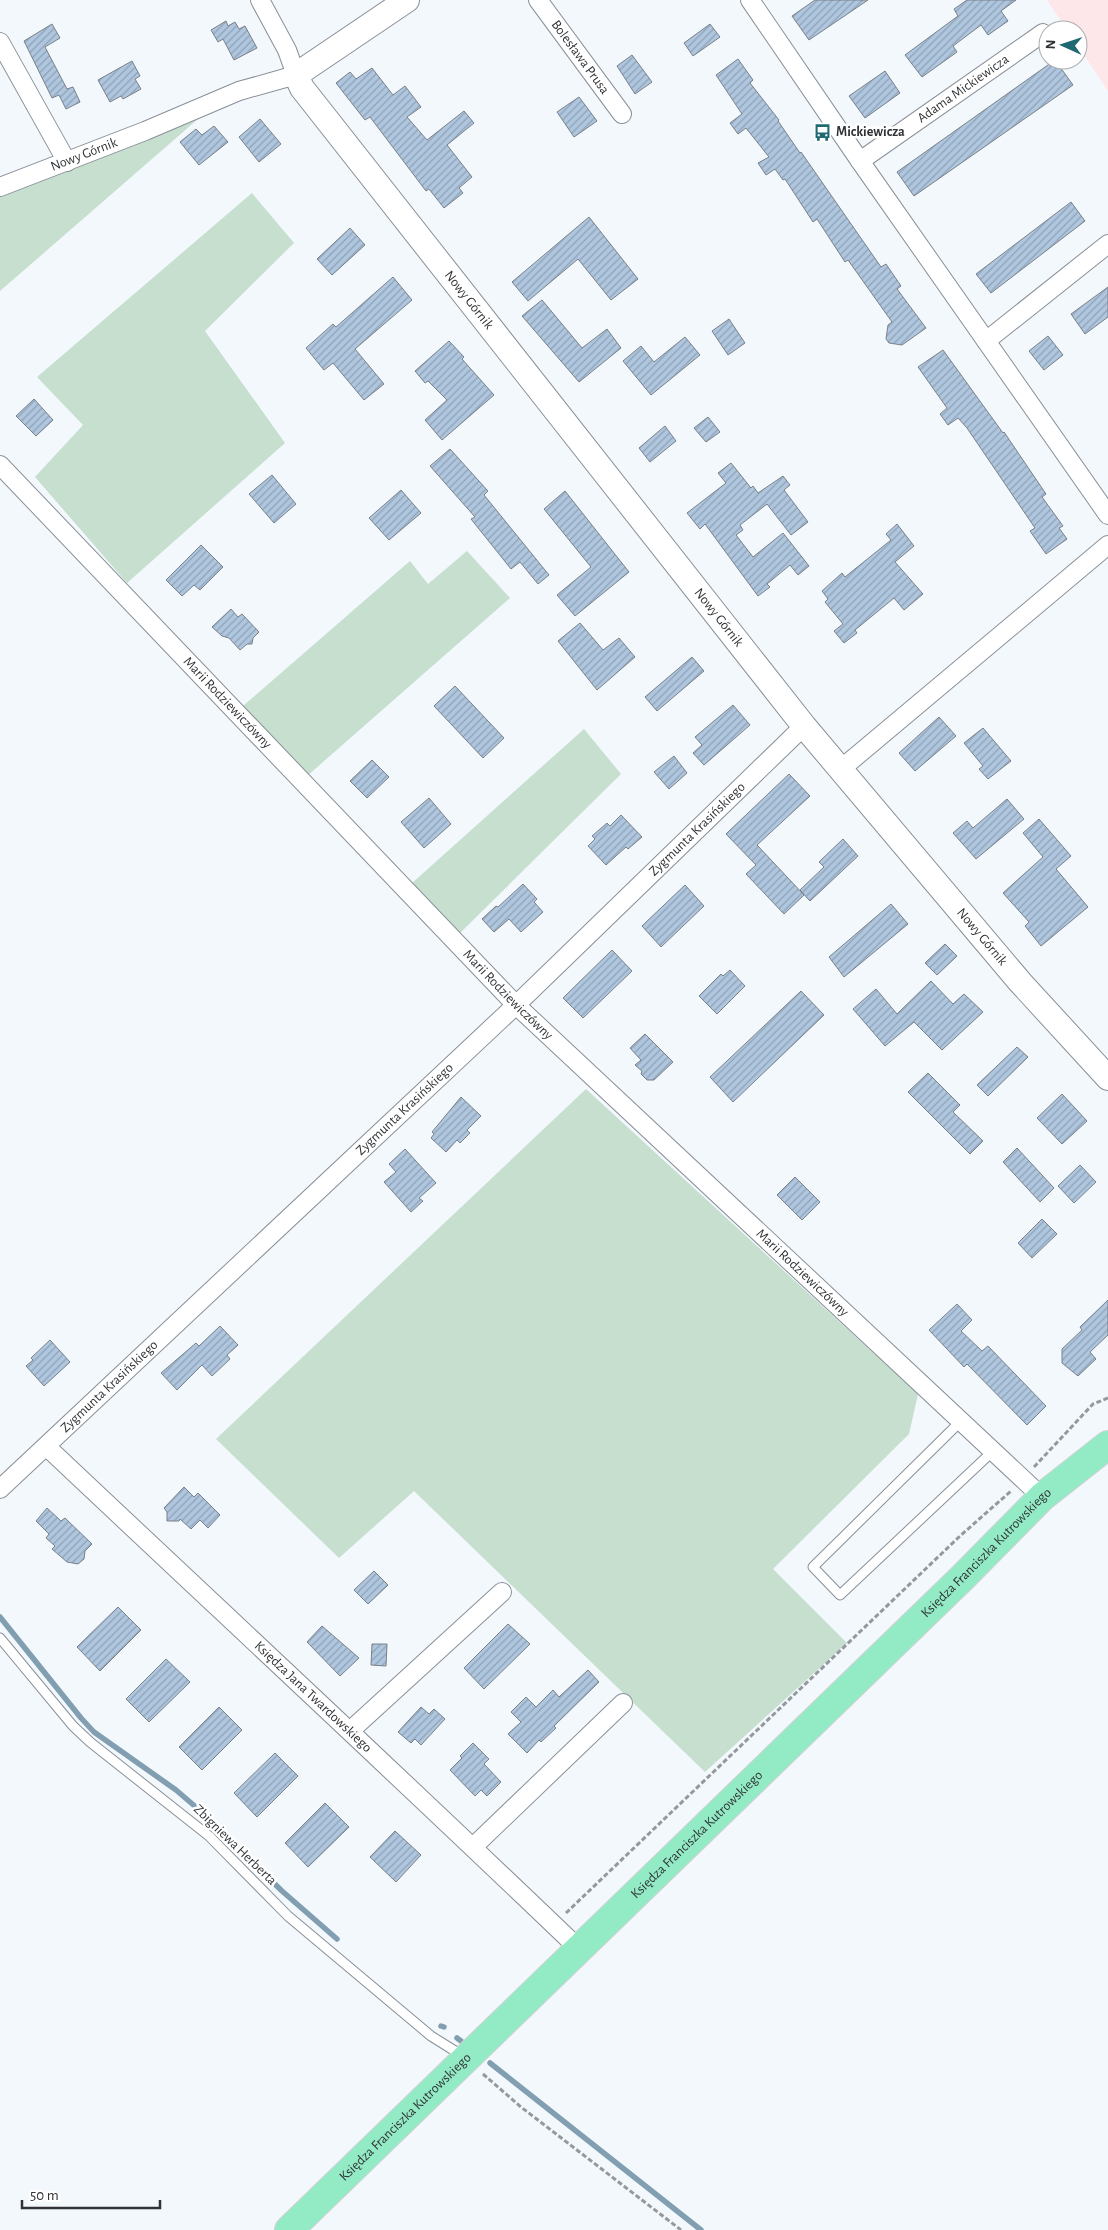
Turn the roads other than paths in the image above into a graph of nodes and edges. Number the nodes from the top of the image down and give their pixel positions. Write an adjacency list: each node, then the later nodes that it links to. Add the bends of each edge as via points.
1 (260, 0): 7 (street, via 287,50)
2 (407, 0): 7 (street)
3 (538, 0): 8 (street, Bolesława Prusa)
4 (753, 1): 9 (street)
5 (1038, 36): 9 (street, Adama Mickiewicza)
6 (0, 42): 10 (street)
7 (296, 75): 10 (street, Nowy Górnik, via 238,91); 17 (street, Nowy Górnik, via 313,103)
8 (622, 114)
9 (860, 161): 13 (street)
10 (67, 162): 11 (street, Nowy Górnik)
11 (0, 187)
12 (1108, 244): 13 (street)
13 (986, 340): 15 (street)
14 (0, 465): 19 (street, Marii Rodziewiczówny)
15 (1108, 514)
16 (1108, 544): 18 (street)
17 (804, 726): 18 (street, Nowy Górnik); 19 (street, Zygmunta Krasińskiego)
18 (841, 769): 20 (street, Nowy Górnik, via 1020,982)
19 (516, 1005): 21 (street, Marii Rodziewiczówny); 23 (street, Zygmunta Krasińskiego)
20 (1108, 1078)
21 (961, 1421): 24 (street, Marii Rodziewiczówny); 24 (lane, via 813,1567 840,1595)
22 (1108, 1445): 26 (main road, Księdza Franciszka Kutrowskiego)
23 (47, 1447): 25 (street, Zygmunta Krasińskiego); 30 (street, Księdza Jana Twardowskiego, via 257,1646)
24 (993, 1451): 26 (street, Marii Rodziewiczówny)
25 (0, 1488)
26 (1033, 1488): 32 (main road, Księdza Franciszka Kutrowskiego, via 962,1578)
27 (502, 1592): 30 (street)
28 (0, 1638): 33 (lane, Zbigniewa Herberta, via 84,1737 208,1836 288,1916 431,2036)
29 (623, 1703): 31 (street)
30 (351, 1730): 31 (street, Księdza Jana Twardowskiego)
31 (474, 1847): 32 (street, Księdza Jana Twardowskiego)
32 (578, 1948): 33 (main road, Księdza Franciszka Kutrowskiego)
33 (465, 2058): 34 (main road, Księdza Franciszka Kutrowskiego)
34 (289, 2230)

